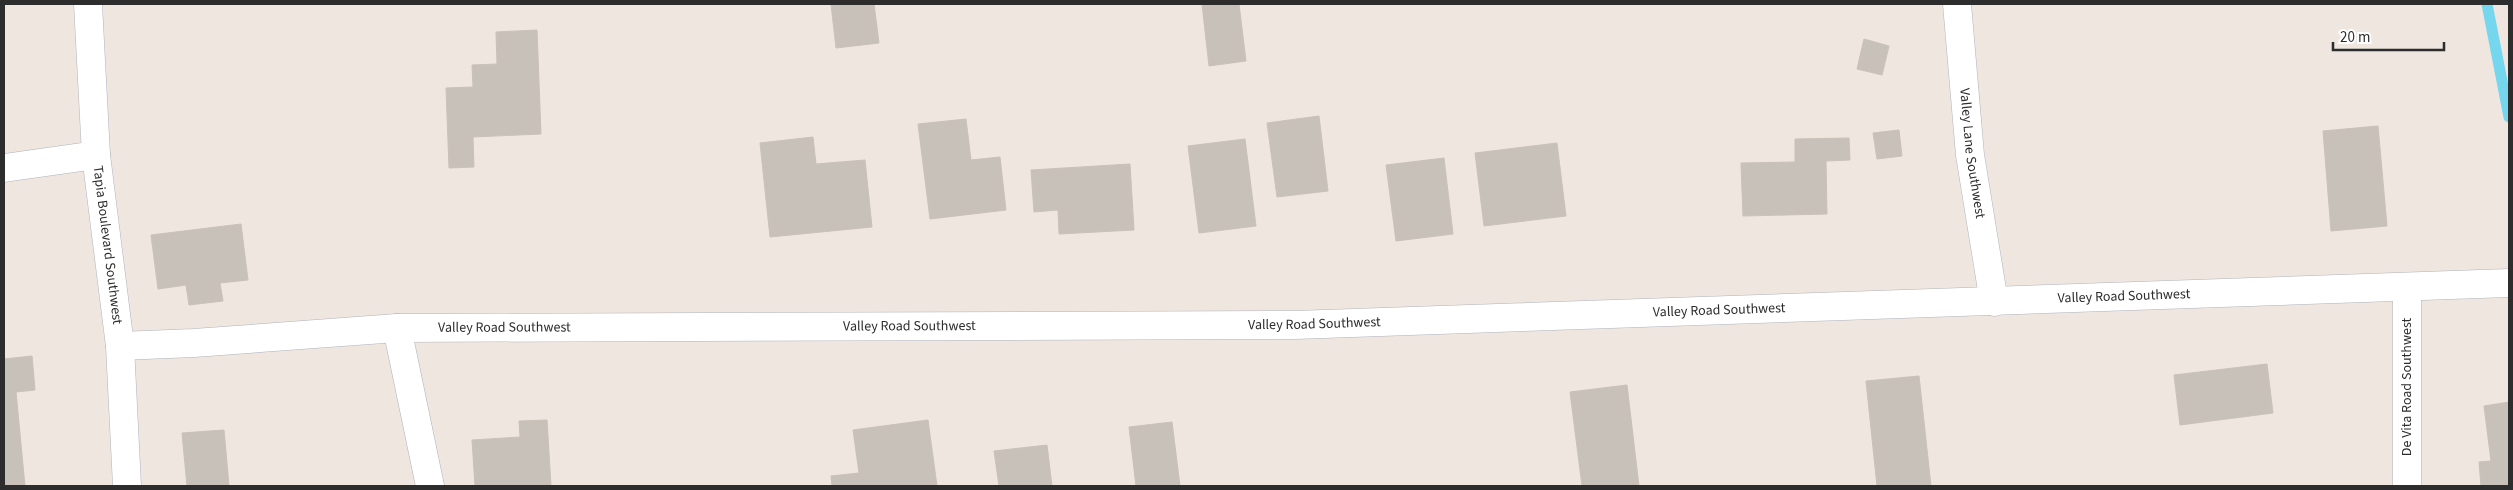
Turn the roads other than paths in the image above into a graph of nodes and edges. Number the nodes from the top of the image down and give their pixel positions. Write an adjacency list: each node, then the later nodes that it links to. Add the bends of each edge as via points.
1 (88, 4): 3 (street, Tapia Boulevard Southwest)
2 (1957, 4): 7 (street, Valley Lane Southwest, via 1970,155)
3 (96, 155): 4 (street); 9 (street, Tapia Boulevard Southwest)
4 (4, 168)
5 (2509, 283): 6 (street, Valley Road Southwest)
6 (2407, 288): 7 (street, Valley Road Southwest); 12 (street, De Vita Road Southwest)
7 (1994, 302): 8 (street, Valley Road Southwest, via 1295,325)
8 (397, 328): 9 (street, Valley Road Southwest); 11 (street)
9 (120, 346): 10 (street, Tapia Boulevard Southwest)
10 (127, 486)
11 (430, 486)
12 (2407, 486)

